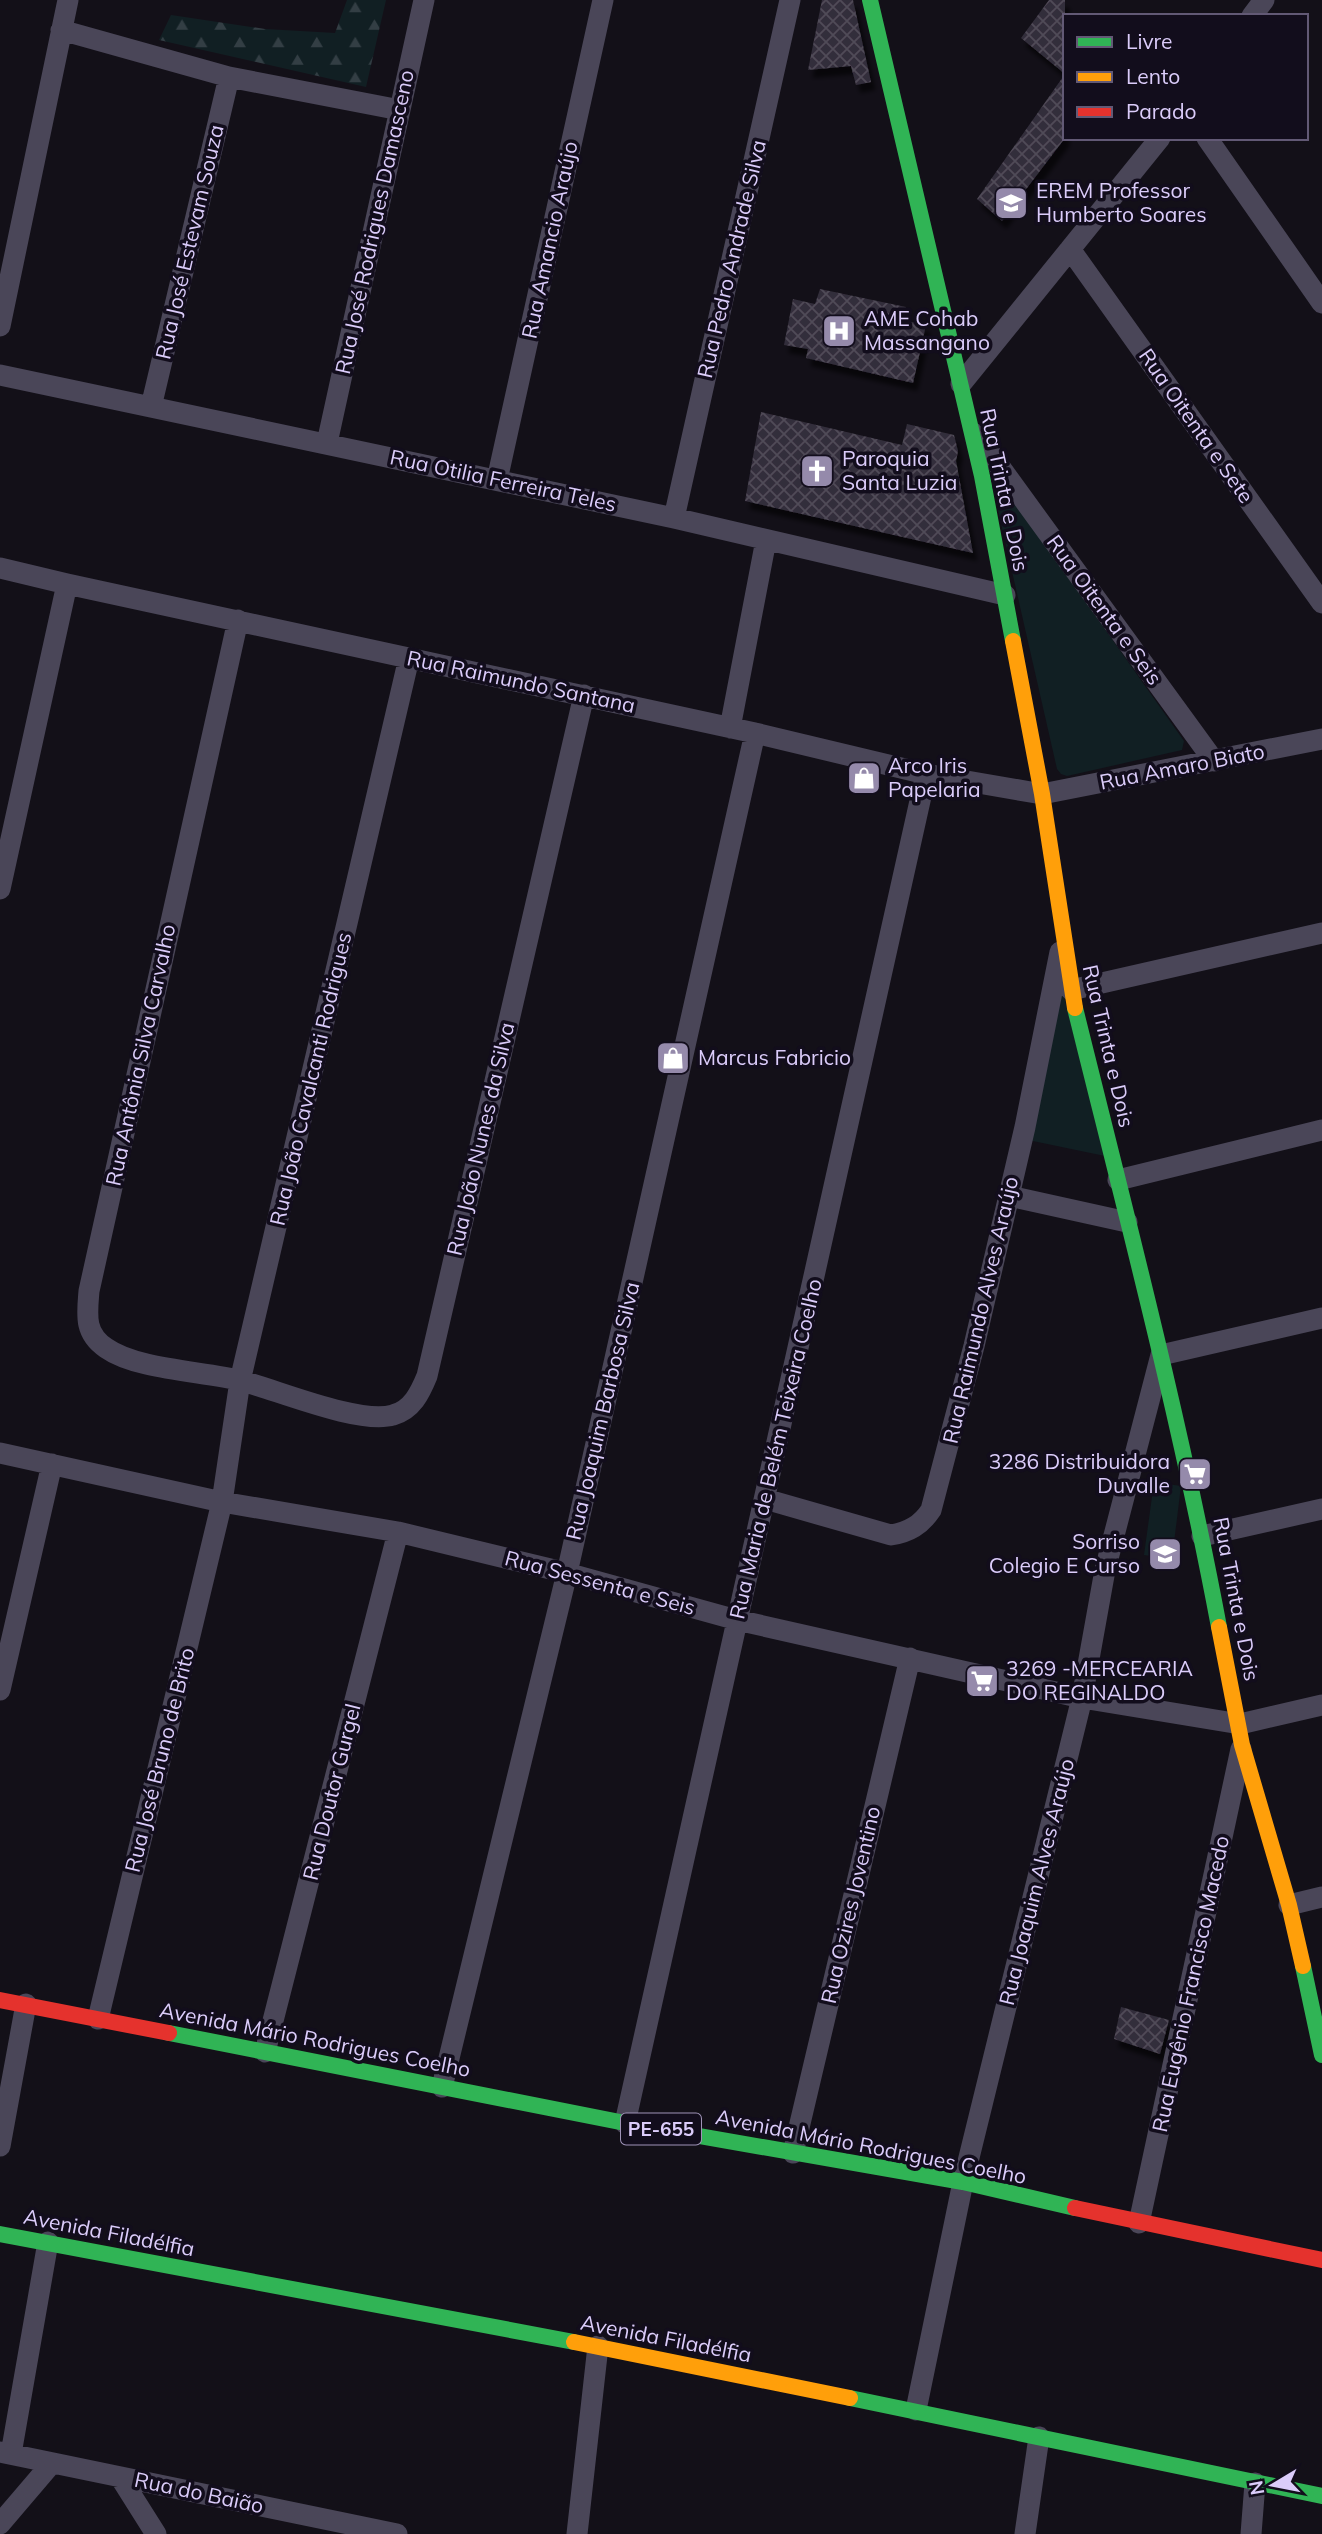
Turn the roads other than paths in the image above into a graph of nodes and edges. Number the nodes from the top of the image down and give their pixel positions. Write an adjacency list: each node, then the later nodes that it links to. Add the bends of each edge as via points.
1 (68, 0): 6 (street)
2 (424, 0): 8 (street, Rua José Rodrigues Damasceno)
3 (603, 0): 19 (street, Rua Amancio Araújo)
4 (790, 0): 20 (street, Rua Pedro Andrade Silva)
5 (870, 0): 15 (street, Rua Trinta e Dois)
6 (61, 30): 7 (street); 13 (street)
7 (229, 77): 8 (street); 16 (street, Rua José Estevam Souza)
8 (400, 110): 18 (street, Rua José Rodrigues Damasceno)
9 (1158, 140): 11 (street)
10 (1208, 140): 12 (street)
11 (1070, 249): 15 (street); 25 (street, Rua Oitenta e Sete)
12 (1322, 303)
13 (0, 326)
14 (0, 375): 16 (street, Rua Otilia Ferreira Teles)
15 (961, 384): 17 (street, Rua Trinta e Dois)
16 (151, 407): 18 (street, Rua Otilia Ferreira Teles)
17 (970, 425): 24 (street, Rua Trinta e Dois); 32 (street, Rua Oitenta e Seis)
18 (327, 443): 19 (street, Rua Otilia Ferreira Teles)
19 (497, 480): 20 (street, Rua Otilia Ferreira Teles)
20 (674, 518): 21 (street, Rua Otilia Ferreira Teles)
21 (766, 540): 24 (street, Rua Otilia Ferreira Teles); 29 (street)
22 (0, 568): 23 (street, Rua Raimundo Santana)
23 (67, 584): 26 (street, Rua Raimundo Santana); 35 (street)
24 (1004, 595): 34 (street, Rua Trinta e Dois)
25 (1322, 603)
26 (238, 620): 27 (street, Rua Raimundo Santana); 45 (street, Rua Antônia Silva Carvalho, via 86,1317 90,1332 108,1350 136,1361)
27 (409, 658): 28 (street, Rua Raimundo Santana); 45 (street, Rua João Cavalcanti Rodrigues)
28 (584, 695): 29 (street, Rua Raimundo Santana); 45 (street, Rua João Nunes da Silva, via 422,1389 412,1405 379,1417)
29 (730, 728): 30 (street, Rua Raimundo Santana)
30 (755, 733): 33 (street, Rua Raimundo Santana); 53 (street, Rua Joaquim Barbosa Silva)
31 (1322, 739): 32 (street, Rua Amaro Biato)
32 (1214, 761): 34 (street, Rua Amaro Biato)
33 (926, 774): 34 (street, Rua Raimundo Santana); 48 (street, Rua Maria de Belém Teixeira Coelho)
34 (1042, 794): 36 (street, Rua Trinta e Dois)
35 (0, 889)
36 (1064, 932): 38 (street, Rua Trinta e Dois); 41 (street, Rua Raimundo Alves Araújo)
37 (1322, 933): 38 (street)
38 (1070, 990): 40 (street, Rua Trinta e Dois)
39 (1322, 1130): 40 (street)
40 (1118, 1180): 42 (street, Rua Trinta e Dois)
41 (1009, 1196): 42 (street); 48 (street, Rua Raimundo Alves Araújo, via 936,1494 925,1520 891,1535)
42 (1127, 1222): 44 (street, Rua Trinta e Dois)
43 (1322, 1318): 44 (street)
44 (1161, 1355): 52 (street, Rua Trinta e Dois); 57 (street, Rua Joaquim Alves Araújo, via 1105,1570)
45 (240, 1381): 49 (street, Rua João Cavalcanti Rodrigues)
46 (0, 1453): 47 (street, Rua Sessenta e Seis)
47 (52, 1464): 49 (street, Rua Sessenta e Seis); 56 (street)
48 (765, 1499): 54 (street, Rua Maria de Belém Teixeira Coelho)
49 (222, 1502): 51 (street, Rua Sessenta e Seis); 64 (street, Rua José Bruno de Brito)
50 (1322, 1509): 52 (street)
51 (398, 1532): 53 (street, Rua Sessenta e Seis); 65 (street, Rua Doutor Gurgel)
52 (1202, 1536): 59 (street, Rua Trinta e Dois)
53 (567, 1573): 54 (street, Rua Sessenta e Seis); 67 (street, Rua Joaquim Barbosa Silva)
54 (737, 1620): 55 (street, Rua Sessenta e Seis); 68 (street, Rua Maria de Belém Teixeira Coelho)
55 (910, 1658): 57 (street, Rua Sessenta e Seis); 70 (street, Rua Ozires Joventino)
56 (0, 1690)
57 (1082, 1698): 59 (street, Rua Sessenta e Seis); 71 (street, Rua Joaquim Alves Araújo)
58 (1322, 1705): 59 (street)
59 (1241, 1735): 61 (street, Rua Trinta e Dois); 72 (street, Rua Eugênio Francisco Macedo)
60 (1322, 1897): 61 (street)
61 (1289, 1905): 66 (street, Rua Trinta e Dois)
62 (0, 2000): 63 (street, Avenida Mário Rodrigues Coelho / PE-655)
63 (26, 2004): 64 (street, Avenida Mário Rodrigues Coelho / PE-655); 69 (street)
64 (97, 2019): 65 (street, Avenida Mário Rodrigues Coelho / PE-655)
65 (265, 2052): 67 (street, Avenida Mário Rodrigues Coelho / PE-655)
66 (1322, 2055)
67 (442, 2087): 68 (street, Avenida Mário Rodrigues Coelho / PE-655)
68 (625, 2123): 70 (street, Avenida Mário Rodrigues Coelho / PE-655)
69 (0, 2146)
70 (793, 2153): 71 (street, Avenida Mário Rodrigues Coelho / PE-655)
71 (963, 2182): 72 (street, Avenida Mário Rodrigues Coelho / PE-655); 77 (street, Rua Joaquim Alves Araújo)
72 (1139, 2223): 75 (street, Avenida Mário Rodrigues Coelho / PE-655)
73 (0, 2234): 74 (street, Avenida Filadélfia)
74 (48, 2242): 76 (street, Avenida Filadélfia); 79 (street)
75 (1322, 2260)
76 (598, 2346): 77 (street, Avenida Filadélfia); 87 (street)
77 (916, 2410): 78 (street, Avenida Filadélfia)
78 (1039, 2437): 82 (street, Avenida Filadélfia); 88 (street)
79 (6, 2453): 80 (street, Rua do Baião)
80 (52, 2463): 81 (street, Rua do Baião); 84 (street)
81 (120, 2477): 85 (street); 86 (street, Rua do Baião)
82 (1255, 2483): 83 (street, Avenida Filadélfia); 89 (street)
83 (1322, 2496)
84 (0, 2524)
85 (156, 2534)
86 (397, 2534)
87 (577, 2534)
88 (1025, 2534)
89 (1251, 2534)

